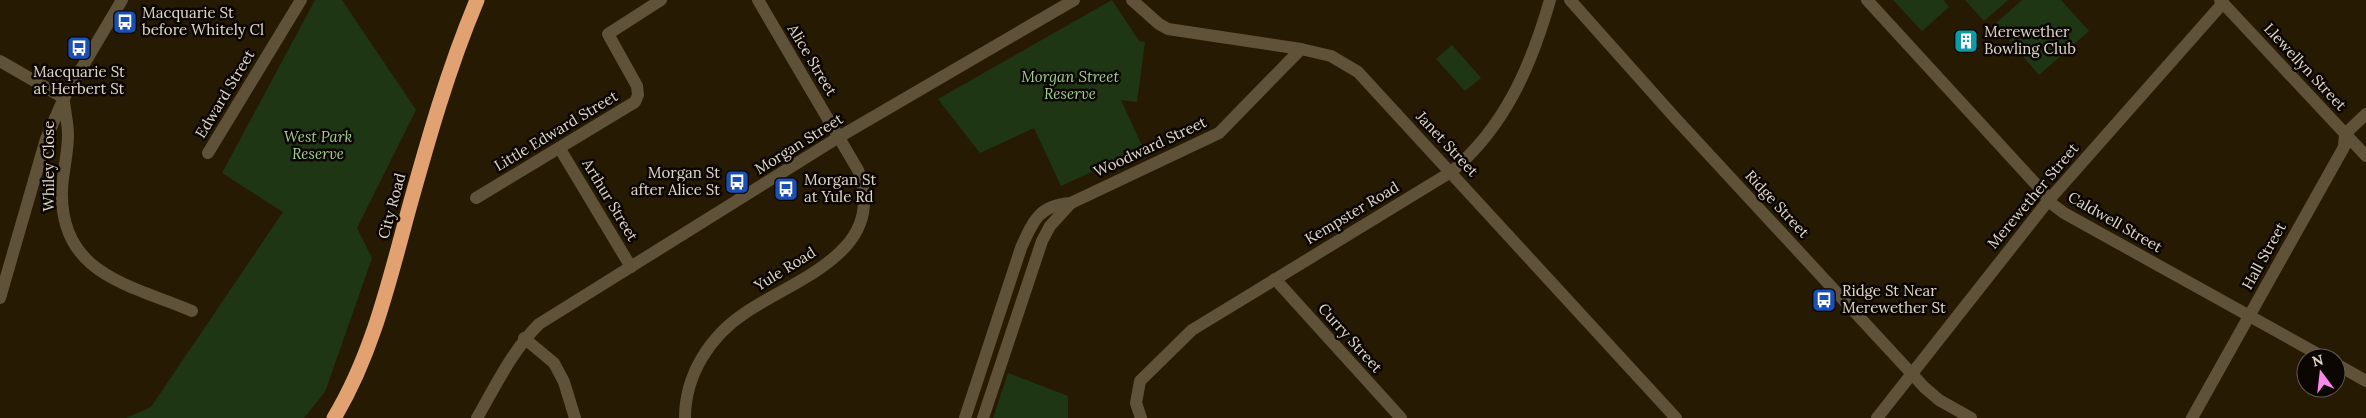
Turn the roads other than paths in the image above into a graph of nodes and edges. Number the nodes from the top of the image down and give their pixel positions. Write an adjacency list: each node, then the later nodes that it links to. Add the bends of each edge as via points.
1 (122, 0): 14 (street)
2 (301, 0): 19 (street, Edward Street)
3 (477, 0): 35 (highway, City Road, via 448,72 372,334)
4 (661, 0): 18 (street, Little Edward Street, via 608,34 637,86 635,102)
5 (758, 0): 17 (street, Alice Street)
6 (1074, 0): 17 (street, Morgan Street)
7 (1132, 0): 12 (street, Janet Street, via 1158,24 1168,28)
8 (1550, 0): 21 (street, Kempster Road, via 1536,48 1514,96 1471,156)
9 (1570, 0): 33 (street, Ridge Street)
10 (1867, 0): 23 (street, Caldwell Street, via 2044,193)
11 (2226, 2): 16 (street, Llewellyn Street); 23 (street, Merewether Street)
12 (1301, 49): 21 (street, Janet Street, via 1331,56 1358,72); 24 (street, Woodward Street, via 1219,133)
13 (0, 61): 14 (street)
14 (64, 98): 27 (street, via 46,139); 28 (street, Whiley Close, via 68,135 62,191 64,214 69,235 81,256 98,270)
15 (2366, 114): 16 (street)
16 (2345, 134): 20 (street, Llewellyn Street); 29 (street, Hall Street, via 2344,147)
17 (839, 137): 25 (street, Morgan Street); 38 (street, Yule Road, via 858,170 864,192 863,214 854,236 813,275 745,312 712,343 689,388)
18 (560, 149): 22 (street, Little Edward Street); 25 (street, Arthur Street)
19 (208, 153)
20 (2366, 156)
21 (1451, 172): 26 (street, Kempster Road); 43 (street, Janet Street)
22 (476, 198)
23 (2048, 202): 29 (street, Caldwell Street); 33 (street, Merewether Street)
24 (1071, 203): 39 (street, Woodward Street, via 1053,204 1032,222); 40 (street, Woodward Street, via 1050,226 1042,241)
25 (631, 267): 30 (street, Morgan Street, via 539,324)
26 (1275, 279): 41 (street, Kempster Road, via 1192,330 1140,381 1136,403); 42 (street, Curry Street)
27 (0, 298)
28 (192, 311)
29 (2249, 315): 31 (street, Caldwell Street); 46 (street, Hall Street)
30 (524, 338): 36 (street, Morgan Street); 37 (street, via 554,363 564,382)
31 (2307, 348)
32 (2346, 370): 34 (street)
33 (1911, 374): 44 (street, Merewether Street); 45 (street, Ridge Street, via 1939,400)
34 (2366, 381)
35 (334, 418)
36 (477, 418)
37 (575, 418)
38 (685, 418)
39 (965, 418)
40 (983, 418)
41 (1141, 418)
42 (1401, 418)
43 (1676, 418)
44 (1877, 418)
45 (1971, 418)
46 (2192, 418)

